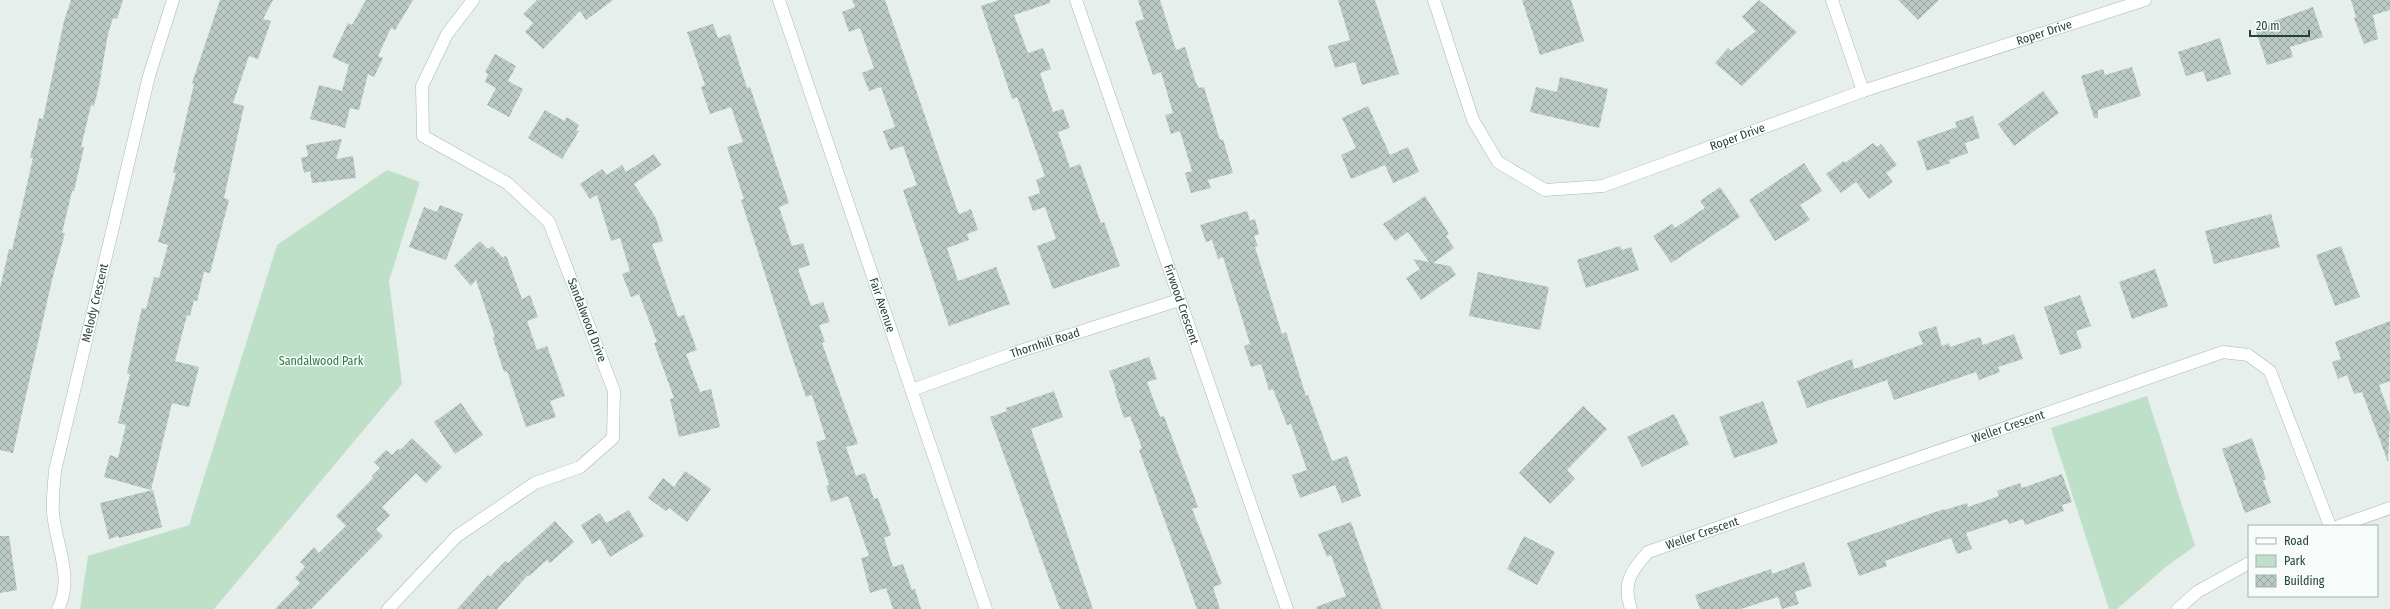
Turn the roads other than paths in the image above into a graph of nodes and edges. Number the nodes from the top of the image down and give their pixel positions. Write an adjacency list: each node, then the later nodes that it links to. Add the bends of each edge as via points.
1 (173, 0): 15 (street, Melody Crescent, via 149,76 55,471 53,513 66,575 63,600)
2 (473, 0): 16 (street, Sandalwood Drive, via 447,34 422,86 423,136 507,183 549,222 614,391 613,438 580,467 535,483 457,536)
3 (779, 0): 10 (street, Fair Avenue, via 881,306)
4 (1076, 0): 9 (street, Firwood Crescent)
5 (1434, 0): 8 (street, Roper Drive, via 1474,120 1498,162 1545,190 1603,186)
6 (1832, 0): 8 (street)
7 (2145, 0): 8 (street, Roper Drive)
8 (1863, 91)
9 (1179, 300): 10 (street, Thornhill Road, via 1017,352); 18 (street, Firwood Crescent)
10 (912, 390): 17 (street, Fair Avenue)
11 (2390, 508): 13 (street)
12 (2330, 525): 19 (street, Weller Crescent, via 2270,371 2248,355 2223,352 1648,552 1630,573 1627,597)
13 (2342, 525)
14 (2248, 564): 20 (street, via 2197,592)
15 (58, 609)
16 (388, 609)
17 (986, 609)
18 (1287, 609)
19 (1631, 609)
20 (2178, 609)

